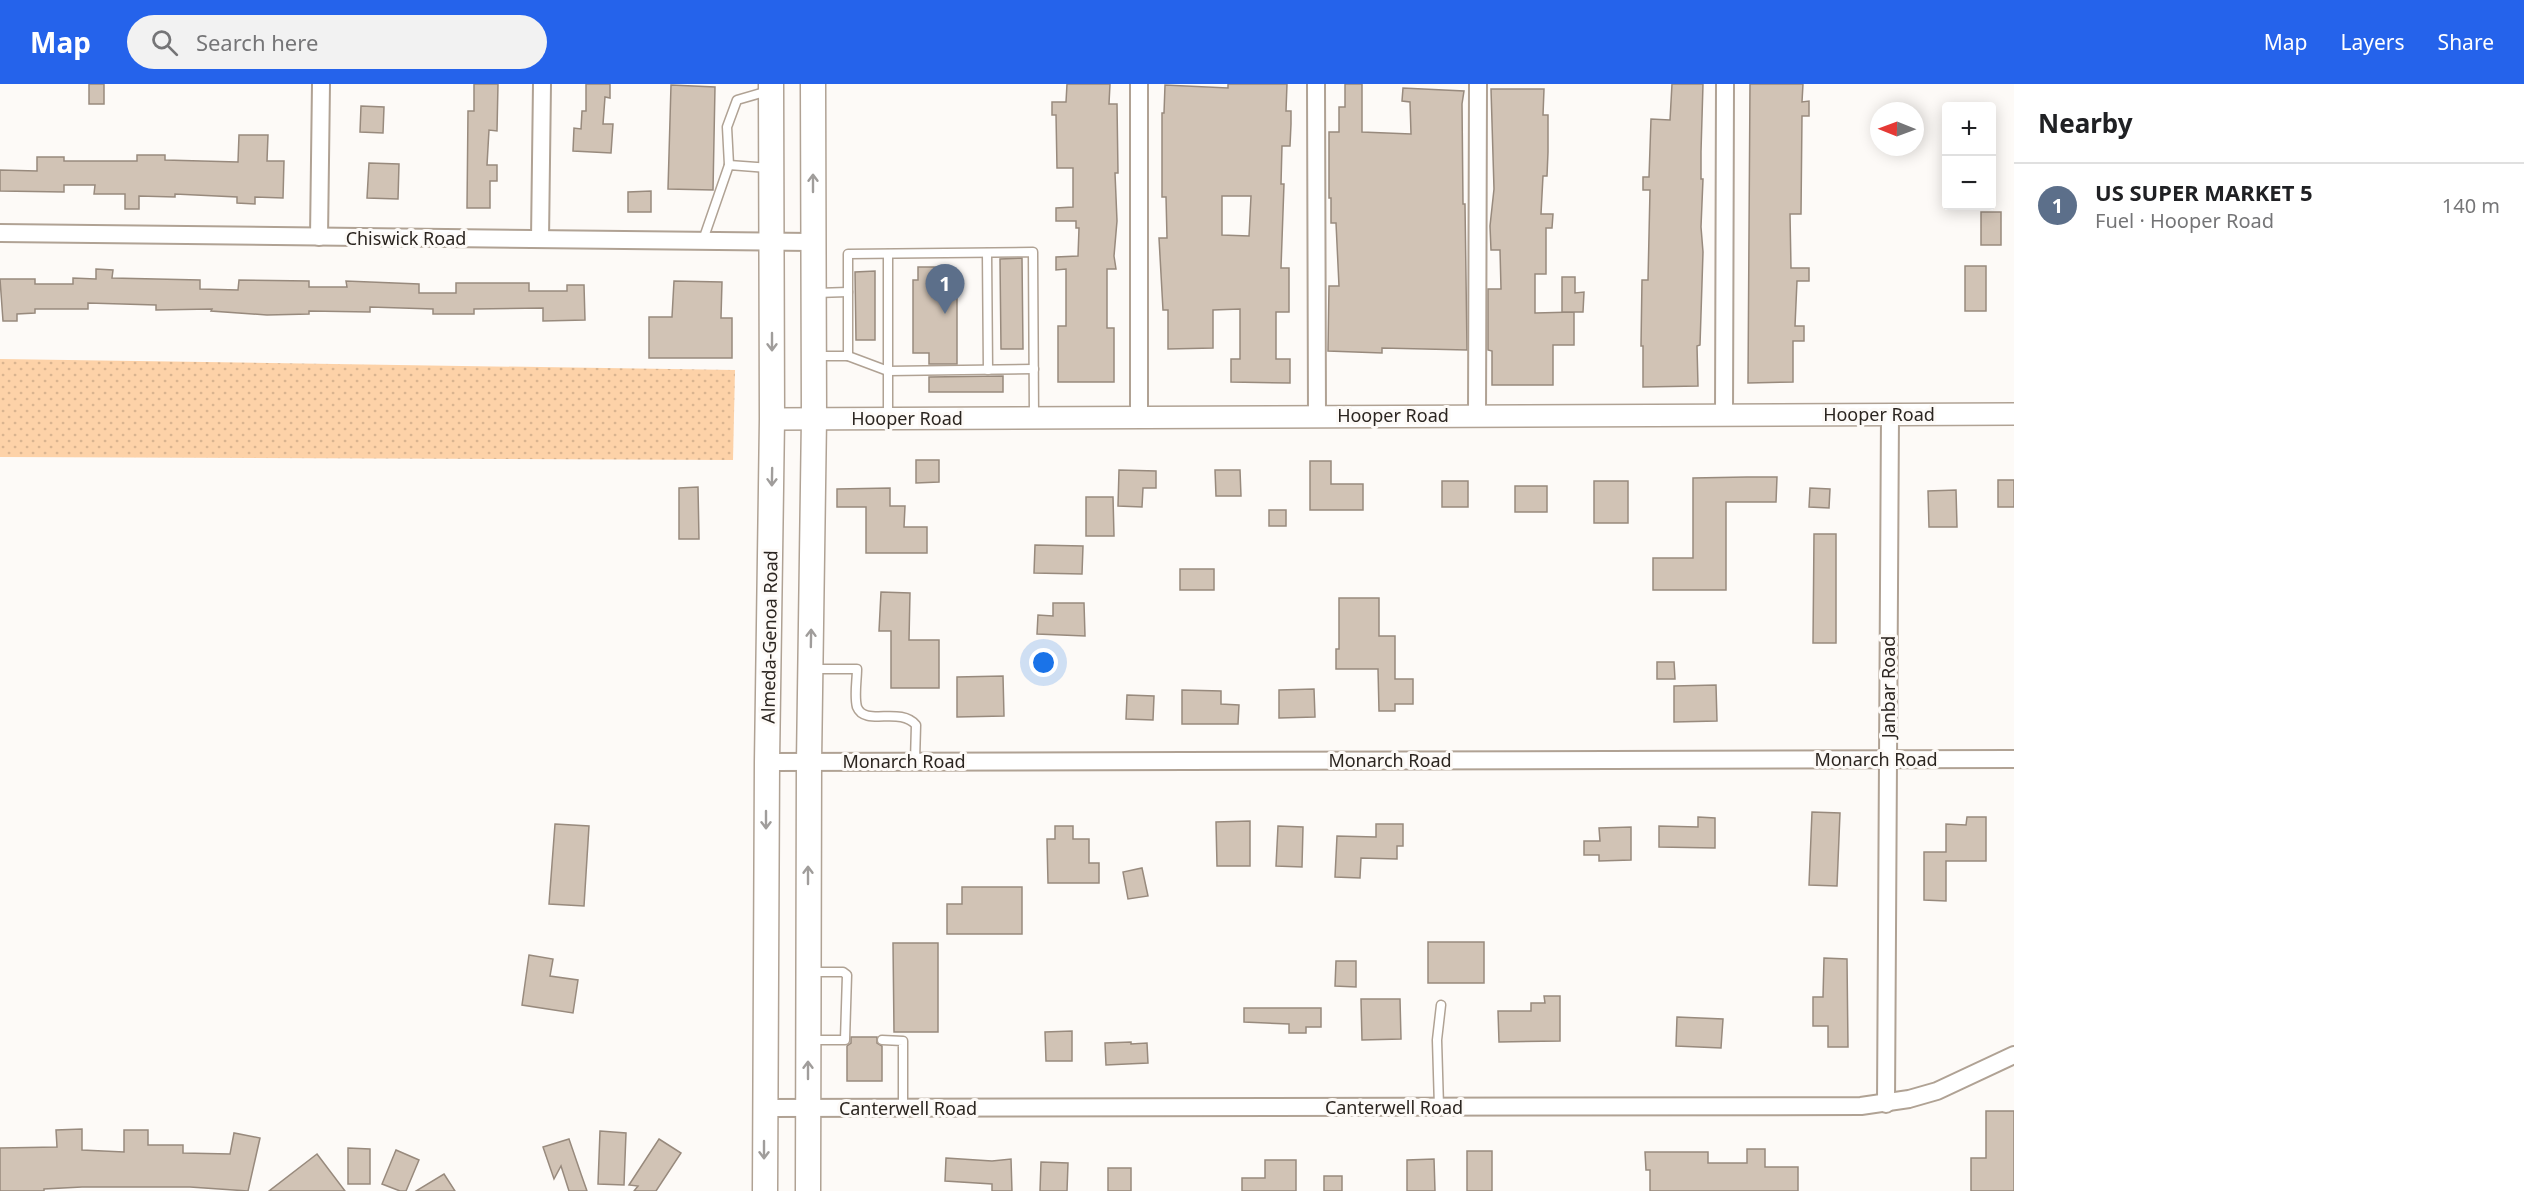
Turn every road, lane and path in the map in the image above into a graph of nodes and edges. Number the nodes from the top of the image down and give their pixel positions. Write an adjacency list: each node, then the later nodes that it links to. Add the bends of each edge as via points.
1 (321, 84): 12 (street)
2 (542, 84): 13 (street)
3 (813, 84): 16 (main road, one-way to 3)
4 (1139, 84): 32 (street)
5 (1316, 84): 30 (street)
6 (1478, 84): 27 (street)
7 (1725, 84): 28 (street)
8 (771, 87): 9 (lane, via 737,100 727,127); 10 (main road, Almeda-Genoa Road)
9 (729, 165): 10 (lane); 14 (lane)
10 (771, 168): 15 (main road, Almeda-Genoa Road)
11 (0, 233): 12 (street, Chiswick Road)
12 (319, 237): 13 (street, Chiswick Road)
13 (540, 239): 14 (street, Chiswick Road)
14 (704, 240): 15 (street, Chiswick Road)
15 (771, 241): 16 (street, Chiswick Road); 33 (main road, Almeda-Genoa Road, one-way to 33)
16 (812, 242): 20 (main road)
17 (987, 253): 18 (lane); 23 (lane, via 1033,252); 24 (lane)
18 (888, 254): 19 (lane, via 848,254); 25 (lane)
19 (848, 292): 20 (lane); 21 (lane)
20 (812, 293): 22 (main road)
21 (848, 356): 22 (lane); 25 (lane)
22 (812, 357): 34 (main road)
23 (1034, 369): 24 (lane); 31 (lane)
24 (988, 370): 25 (lane)
25 (888, 371): 35 (lane)
26 (2014, 414): 29 (street, Hooper Road)
27 (1477, 415): 28 (street, Hooper Road); 30 (street, Hooper Road)
28 (1724, 415): 29 (street, Hooper Road)
29 (1890, 415): 37 (street, Janbar Road)
30 (1317, 416): 32 (street, Hooper Road)
31 (1035, 417): 32 (street, Hooper Road); 35 (street, Hooper Road)
32 (1139, 417)
33 (772, 418): 34 (street, Hooper Road); 40 (main road, Almeda-Genoa Road, one-way to 40)
34 (814, 418): 35 (street, Hooper Road); 36 (main road, one-way to 34)
35 (888, 418)
36 (810, 669): 39 (lane, via 857,669 857,705 861,712 868,716 904,716 916,725); 41 (main road)
37 (1887, 759): 38 (street, Monarch Road); 39 (street, Monarch Road); 47 (street, Janbar Road)
38 (2014, 759)
39 (915, 761): 41 (street, Monarch Road)
40 (767, 762): 41 (street, Monarch Road); 49 (main road, Almeda-Genoa Road, one-way to 49)
41 (809, 762): 42 (main road, one-way to 41)
42 (808, 972): 44 (main road); 44 (lane, via 847,975 846,1039)
43 (1441, 1005): 48 (lane, via 1437,1040)
44 (808, 1040): 50 (main road, one-way to 44)
45 (882, 1040): 51 (lane, via 903,1041)
46 (2014, 1055): 47 (street, Canterwell Road, via 1937,1091)
47 (1886, 1104): 48 (street, Canterwell Road)
48 (1439, 1107): 51 (street, Canterwell Road)
49 (764, 1108): 50 (street, Canterwell Road); 52 (main road, Almeda-Genoa Road, one-way to 52)
50 (808, 1108): 51 (street, Canterwell Road); 53 (main road)
51 (903, 1108)
52 (765, 1191)
53 (808, 1191)

